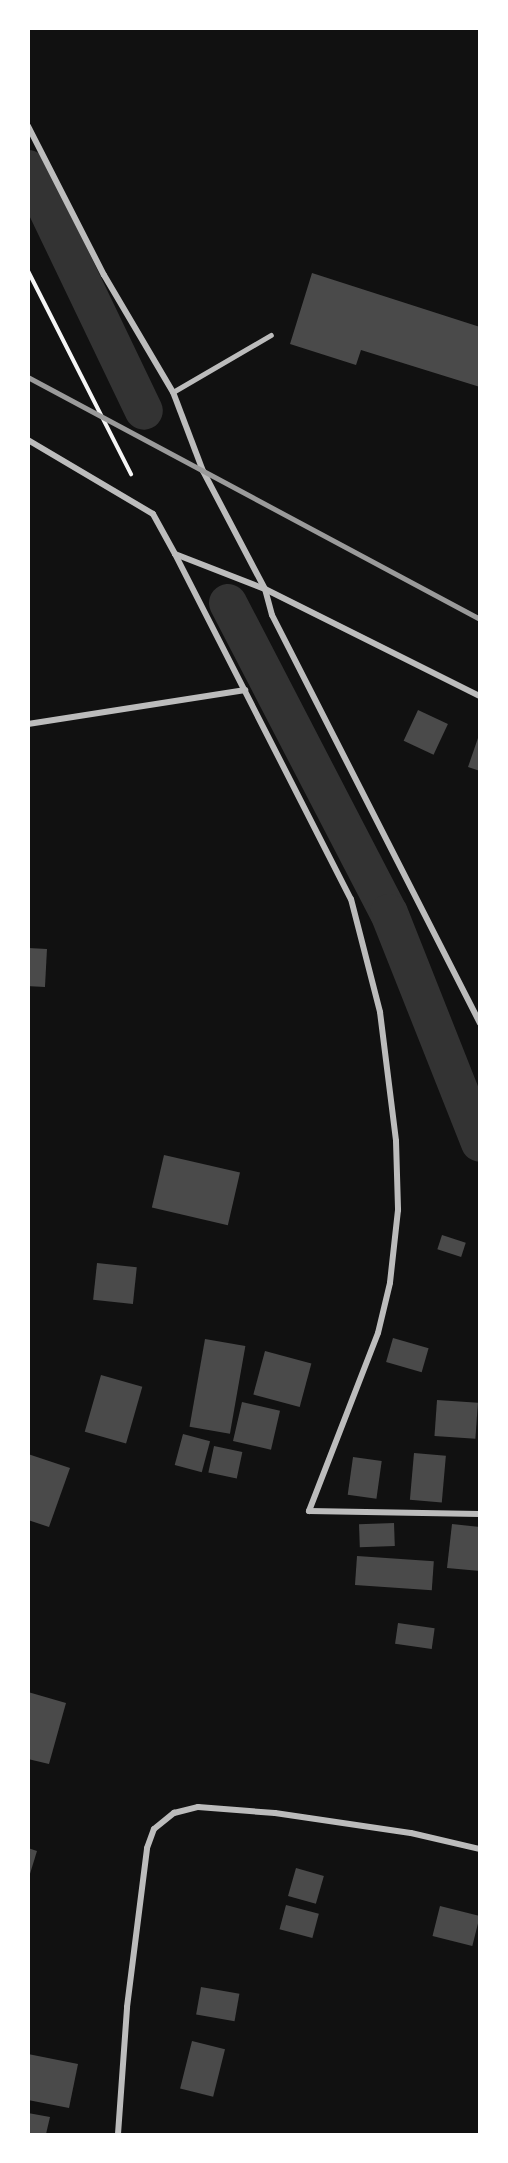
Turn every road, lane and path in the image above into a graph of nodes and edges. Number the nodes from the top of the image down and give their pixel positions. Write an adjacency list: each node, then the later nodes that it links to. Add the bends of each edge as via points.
1 (28, 126): 4 (street, via 104,275)
2 (28, 271): 6 (path, via 96,411)
3 (271, 335): 4 (lane)
4 (173, 392): 8 (street, via 203,471)
5 (28, 440): 7 (street, via 153,514)
6 (134, 478)
7 (175, 554): 8 (street); 9 (street)
8 (264, 589): 10 (street); 12 (street, via 272,615 327,728)
9 (245, 690): 11 (street); 13 (street, via 351,899 380,1012 396,1141 398,1210 390,1283 378,1333 309,1511)
10 (480, 696)
11 (28, 724)
12 (480, 1023)
13 (480, 1514)
14 (480, 1849): 15 (street, via 377,1828 275,1813 198,1807 174,1813 153,1829 147,1848 127,2007)
15 (118, 2134)

